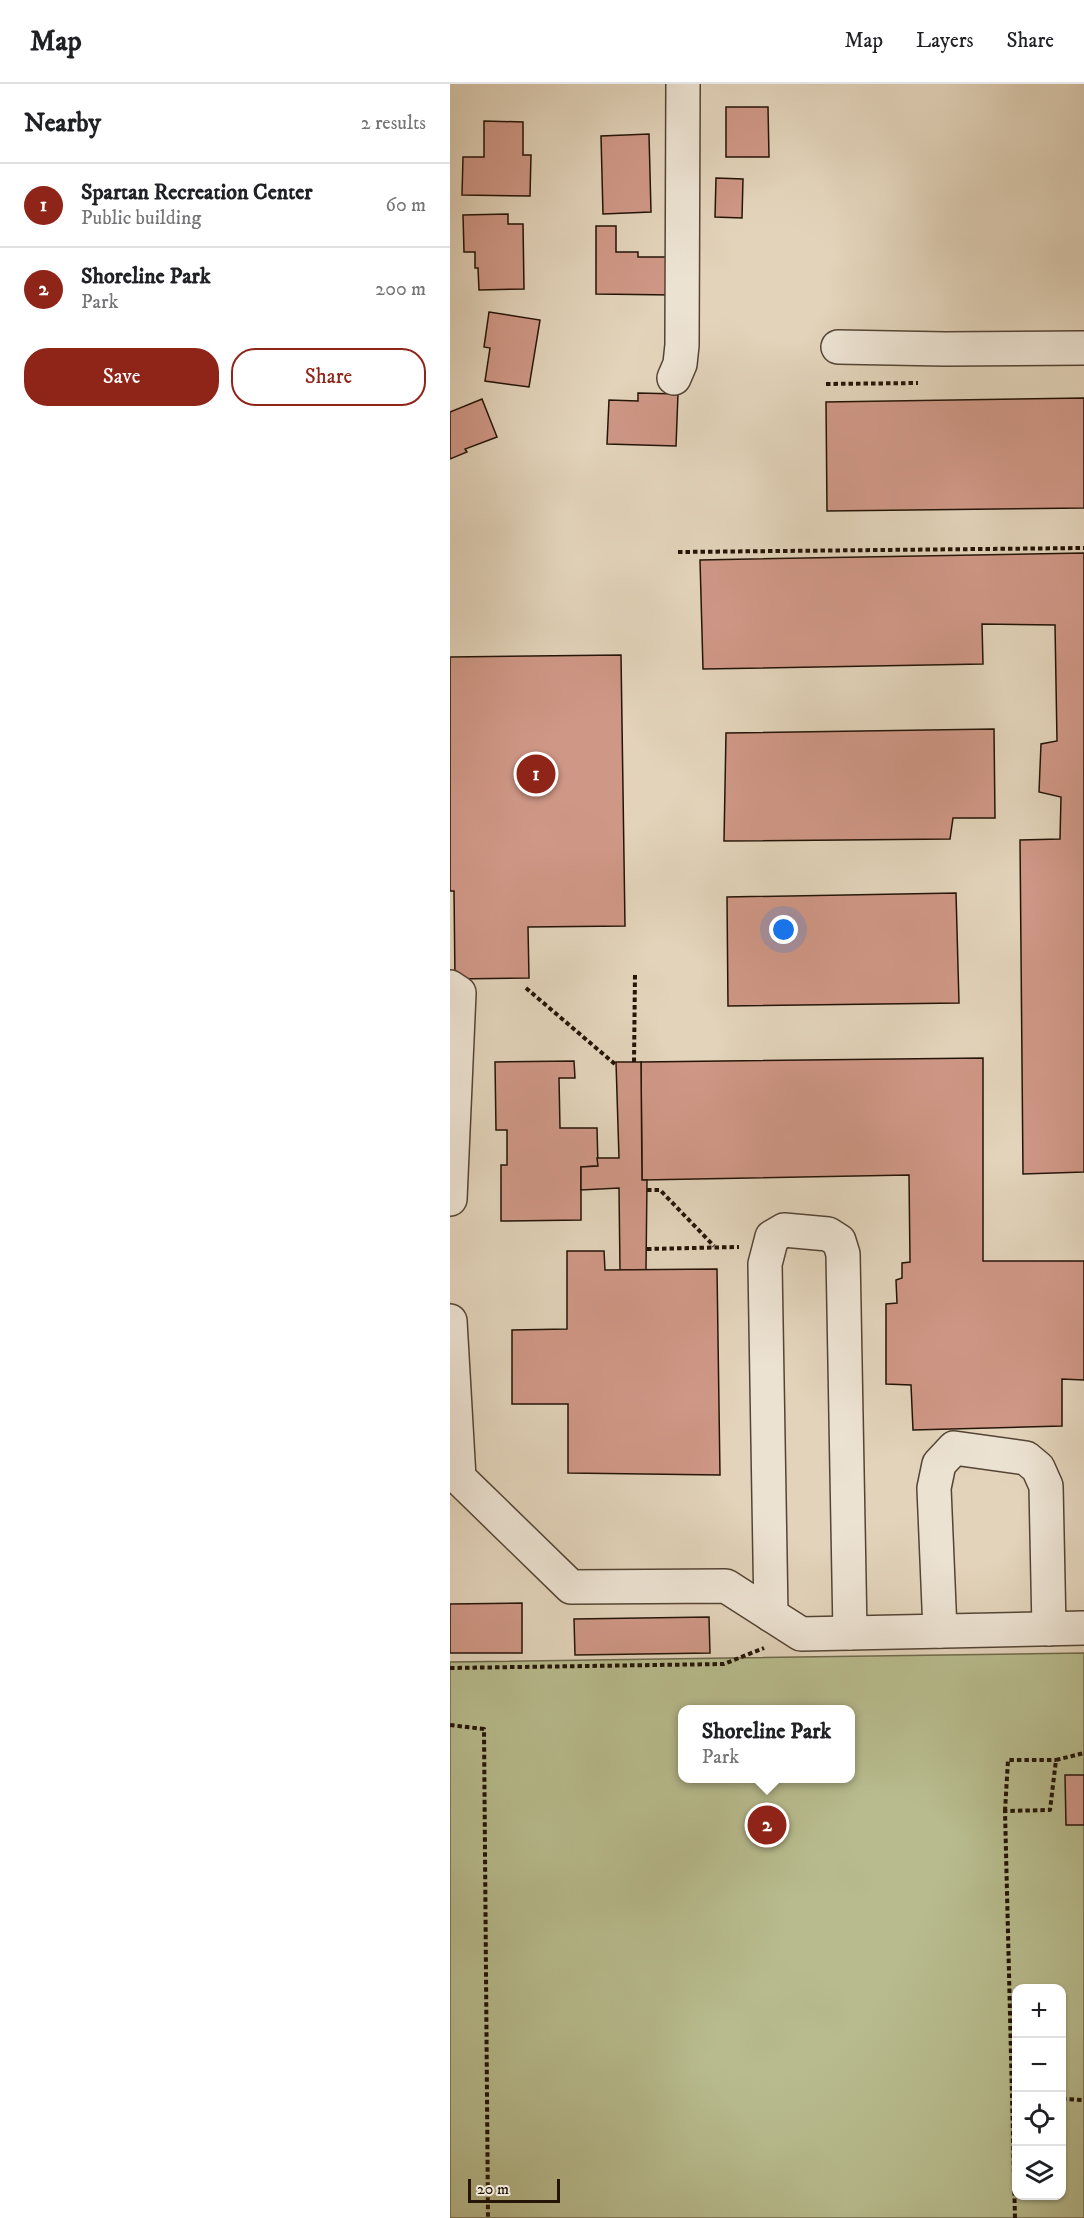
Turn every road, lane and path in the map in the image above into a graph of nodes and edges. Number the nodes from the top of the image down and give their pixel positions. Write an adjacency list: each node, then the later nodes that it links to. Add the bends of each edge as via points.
1 (683, 84): 4 (lane, via 682,345)
2 (838, 347): 3 (lane)
3 (1084, 348)
4 (674, 378)
5 (1084, 548): 6 (path)
6 (678, 552)
7 (635, 974): 10 (path)
8 (450, 987): 13 (lane, via 459,993)
9 (526, 988): 11 (path)
10 (634, 1062)
11 (616, 1065)
12 (647, 1190): 15 (path, via 660,1190)
13 (450, 1199)
14 (770, 1246): 15 (path); 18 (lane, via 765,1264); 23 (lane, via 772,1237 784,1230 828,1234 839,1241 843,1254)
15 (714, 1247): 16 (path)
16 (647, 1248)
17 (450, 1322): 18 (lane, via 459,1478 571,1587 726,1586)
18 (771, 1615): 22 (lane)
19 (1084, 1628): 20 (lane)
20 (1049, 1629): 21 (lane); 21 (lane, via 1046,1486 1038,1468 1026,1458 954,1448 939,1464 934,1488)
21 (940, 1631): 23 (lane)
22 (801, 1634): 23 (lane); 24 (path, via 724,1664)
23 (850, 1634)
24 (450, 1668)
25 (450, 1725): 33 (path, via 483,1729)
26 (1084, 1753): 27 (path)
27 (1056, 1760): 28 (path, via 1050,1810); 28 (path, via 1008,1760)
28 (1005, 1811): 29 (path)
29 (1014, 2092)
30 (1066, 2099): 31 (path)
31 (1084, 2100)
32 (1014, 2146): 34 (path)
33 (488, 2218)
34 (1015, 2218)

